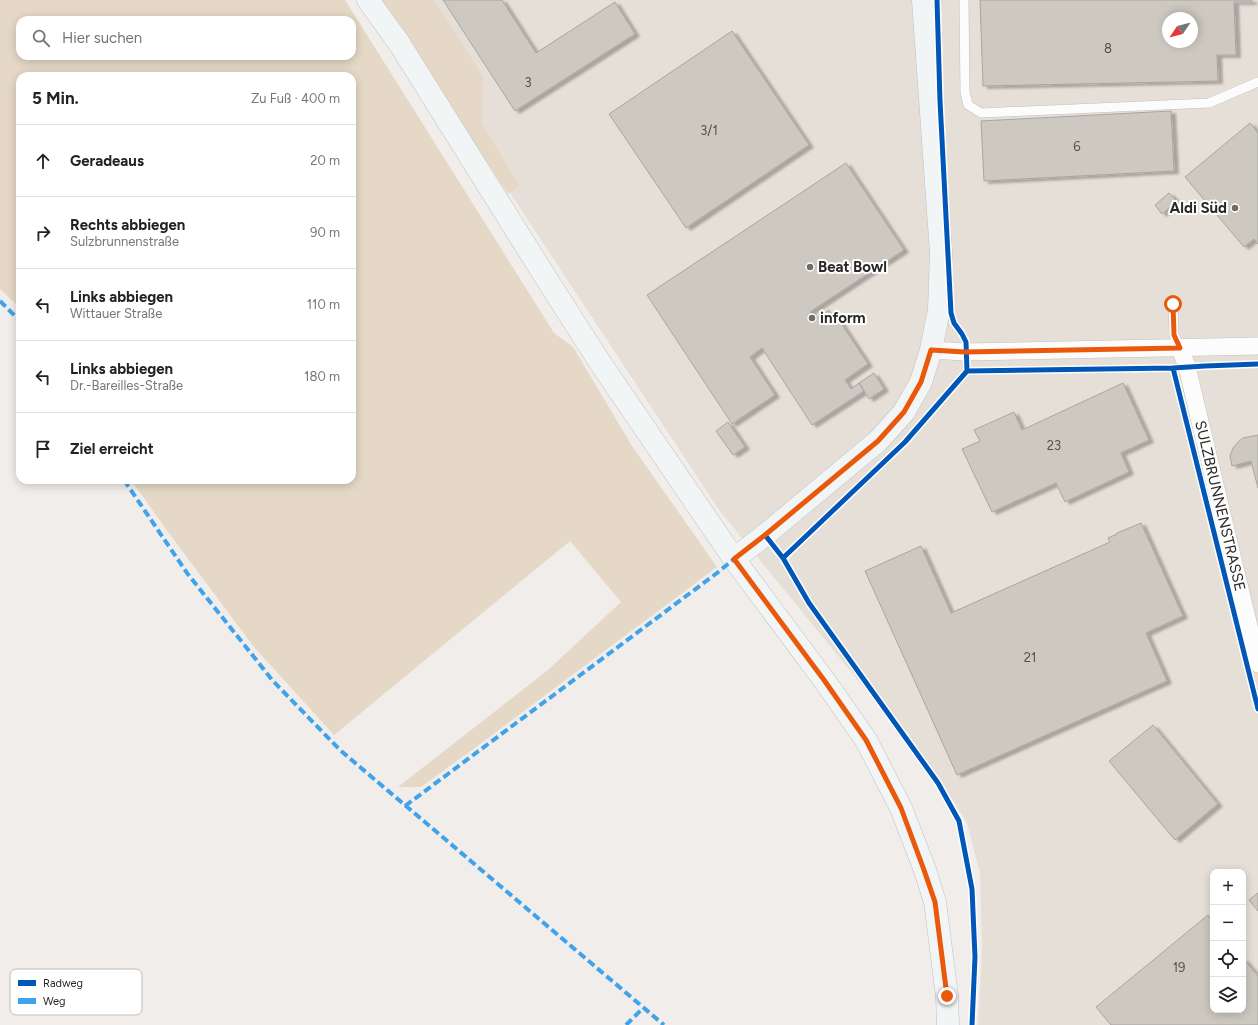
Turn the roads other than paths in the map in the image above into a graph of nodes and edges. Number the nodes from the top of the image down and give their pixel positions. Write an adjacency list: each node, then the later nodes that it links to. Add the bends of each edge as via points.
1 (368, 0): 9 (main road, via 399,43 599,361)
2 (923, 0): 8 (main road, via 941,253 939,310)
3 (964, 0): 4 (lane, via 965,92 968,105 982,113 1209,103)
4 (1258, 82)
5 (1173, 304): 7 (lane, via 1174,335)
6 (1258, 346): 7 (street)
7 (1180, 348): 8 (street, via 965,352); 10 (street, SULZBRUNNENSTRASSE, via 1189,375)
8 (931, 350): 9 (main road, via 921,382 904,412 878,441)
9 (734, 559): 11 (main road, via 866,740 901,808 935,902 947,996)
10 (1258, 664)
11 (948, 1025)

